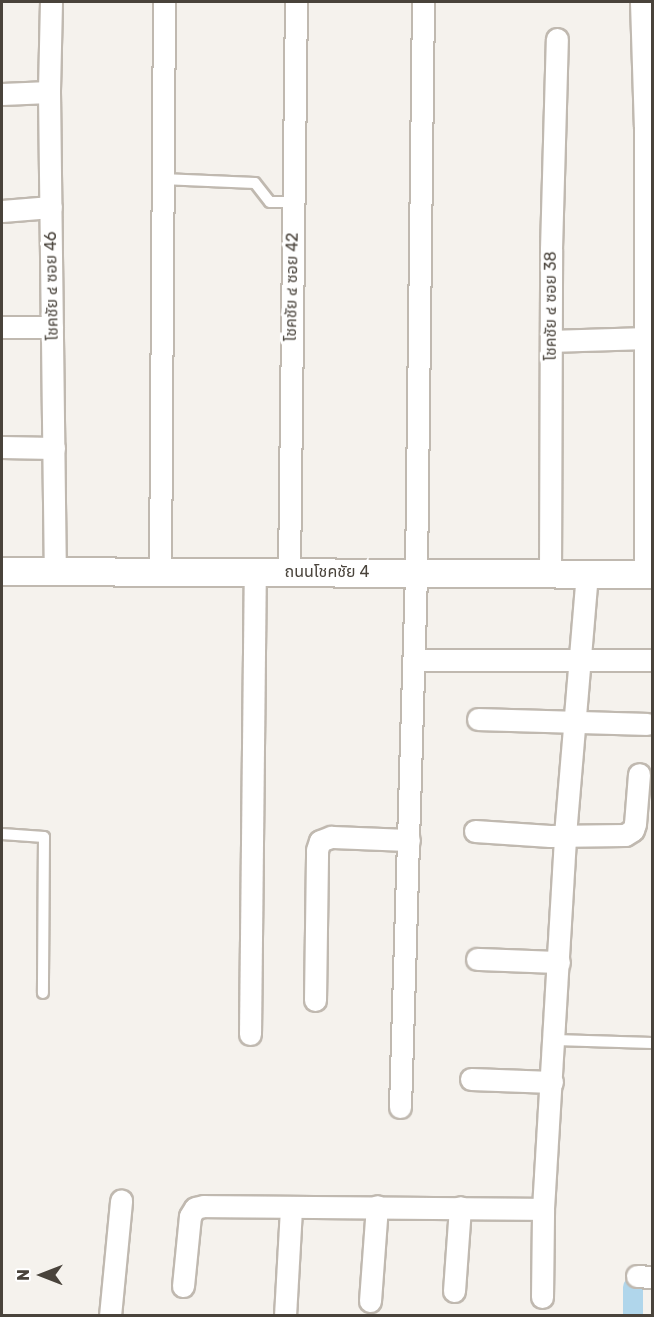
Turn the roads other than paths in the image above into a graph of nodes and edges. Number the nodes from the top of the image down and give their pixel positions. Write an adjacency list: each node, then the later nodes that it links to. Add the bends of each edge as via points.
1 (51, 2): 7 (street, โชคชัย ๔ ซอย 46)
2 (164, 2): 9 (street)
3 (296, 2): 10 (street, โชคชัย ๔ ซอย 42)
4 (423, 2): 24 (street)
5 (641, 2): 15 (street)
6 (557, 39): 16 (street, โชคชัย ๔ ซอย 38)
7 (49, 92): 8 (street); 11 (street, โชคชัย ๔ ซอย 46)
8 (2, 94)
9 (162, 180): 10 (lane, via 255,183 270,202); 21 (street)
10 (293, 202): 23 (street, โชคชัย ๔ ซอย 42)
11 (51, 207): 12 (street); 14 (street, โชคชัย ๔ ซอย 46)
12 (2, 211)
13 (2, 327): 14 (street)
14 (52, 327): 18 (street, โชคชัย ๔ ซอย 46)
15 (645, 338): 16 (street); 27 (street)
16 (550, 341): 25 (street, โชคชัย ๔ ซอย 38)
17 (2, 447): 18 (street)
18 (54, 448): 20 (street, โชคชัย ๔ ซอย 46)
19 (2, 571): 20 (street, ถนนโชคชัย 4)
20 (55, 572): 21 (street, ถนนโชคชัย 4)
21 (160, 572): 22 (street, ถนนโชคชัย 4)
22 (255, 572): 23 (street, ถนนโชคชัย 4); 43 (street)
23 (289, 572): 24 (street, ถนนโชคชัย 4)
24 (416, 573): 25 (street, ถนนโชคชัย 4); 28 (street)
25 (550, 573): 26 (street, ถนนโชคชัย 4)
26 (587, 573): 27 (street, ถนนโชคชัย 4); 30 (street)
27 (649, 574)
28 (415, 660): 30 (street); 38 (street)
29 (652, 660): 30 (street)
30 (580, 661): 32 (street)
31 (478, 719): 32 (street)
32 (575, 722): 33 (street); 37 (street)
33 (647, 724)
34 (639, 774): 37 (street, via 633,830 626,835)
35 (475, 831): 37 (street)
36 (2, 834): 41 (lane, via 44,837)
37 (565, 835): 40 (street)
38 (409, 840): 42 (street, via 331,837 320,841); 48 (street)
39 (477, 959): 40 (street)
40 (559, 962): 44 (street)
41 (43, 993)
42 (315, 1000)
43 (250, 1034)
44 (555, 1040): 45 (lane); 47 (street)
45 (652, 1043)
46 (471, 1079): 47 (street)
47 (552, 1082): 53 (street)
48 (400, 1107)
49 (121, 1201): 58 (street)
50 (377, 1206): 51 (street); 52 (street); 57 (street)
51 (460, 1207): 53 (street); 55 (street)
52 (291, 1208): 54 (street, via 195,1208 190,1216); 59 (street)
53 (543, 1209): 56 (street)
54 (183, 1286)
55 (454, 1292)
56 (542, 1297)
57 (370, 1301)
58 (110, 1316)
59 (285, 1316)

